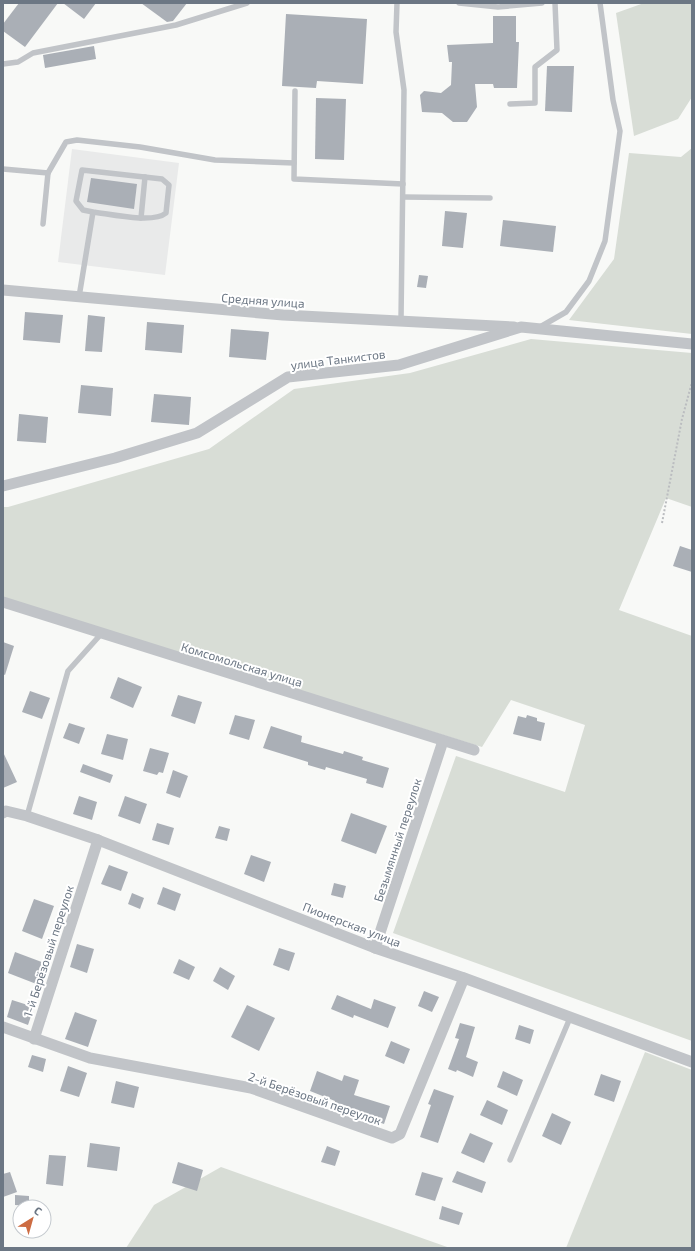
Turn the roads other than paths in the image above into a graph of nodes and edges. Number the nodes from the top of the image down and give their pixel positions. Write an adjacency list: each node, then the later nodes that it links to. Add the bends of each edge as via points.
1 (247, 3): 7 (lane, via 176,25 33,53 18,62)
2 (397, 3): 14 (lane, via 396,32 404,90)
3 (459, 3): 4 (lane, via 498,7)
4 (542, 3)
5 (555, 3): 9 (lane, via 558,50 535,67 535,104)
6 (600, 3): 24 (lane, via 613,100 620,131 605,241 589,280 566,312)
7 (3, 64)
8 (295, 91): 10 (lane)
9 (510, 104)
10 (294, 163): 12 (lane, via 215,160 140,147 77,140 66,142); 14 (lane, via 294,179)
11 (3, 169): 12 (lane)
12 (48, 173): 19 (lane)
13 (145, 177): 17 (lane, via 82,170 76,201 82,210); 18 (lane); 18 (lane, via 162,179 169,185 166,213 161,217)
14 (403, 184): 15 (lane)
15 (403, 197): 16 (lane); 22 (lane)
16 (490, 198)
17 (93, 212): 18 (lane); 21 (lane)
18 (141, 218)
19 (43, 224)
20 (3, 290): 21 (street, Средняя улица)
21 (79, 297): 22 (street, Средняя улица, via 283,315)
22 (401, 320): 23 (street, Средняя улица)
23 (521, 327): 24 (street, улица Танкистов); 26 (street, улица Танкистов, via 399,365 288,377 197,433 108,460)
24 (538, 328): 25 (street, улица Танкистов)
25 (692, 344)
26 (3, 486)
27 (3, 602): 28 (street, Комсомольская улица)
28 (102, 633): 29 (street, Комсомольская улица); 32 (lane, via 68,671)
29 (444, 741): 30 (street, Комсомольская улица); 34 (street, Безымянный переулок)
30 (474, 750)
31 (3, 813): 32 (street, Пионерская улица)
32 (27, 816): 33 (street, Пионерская улица)
33 (98, 840): 34 (street, Пионерская улица); 38 (street, 1-й Берёзовый переулок)
34 (375, 948): 35 (street, Пионерская улица)
35 (464, 978): 36 (street, Пионерская улица); 38 (street, 2-й Берёзовый переулок, via 400,1134 392,1138 250,1088 90,1058)
36 (570, 1018): 39 (street, Пионерская улица); 40 (lane)
37 (3, 1027): 38 (street)
38 (34, 1039)
39 (692, 1062)
40 (510, 1160)

